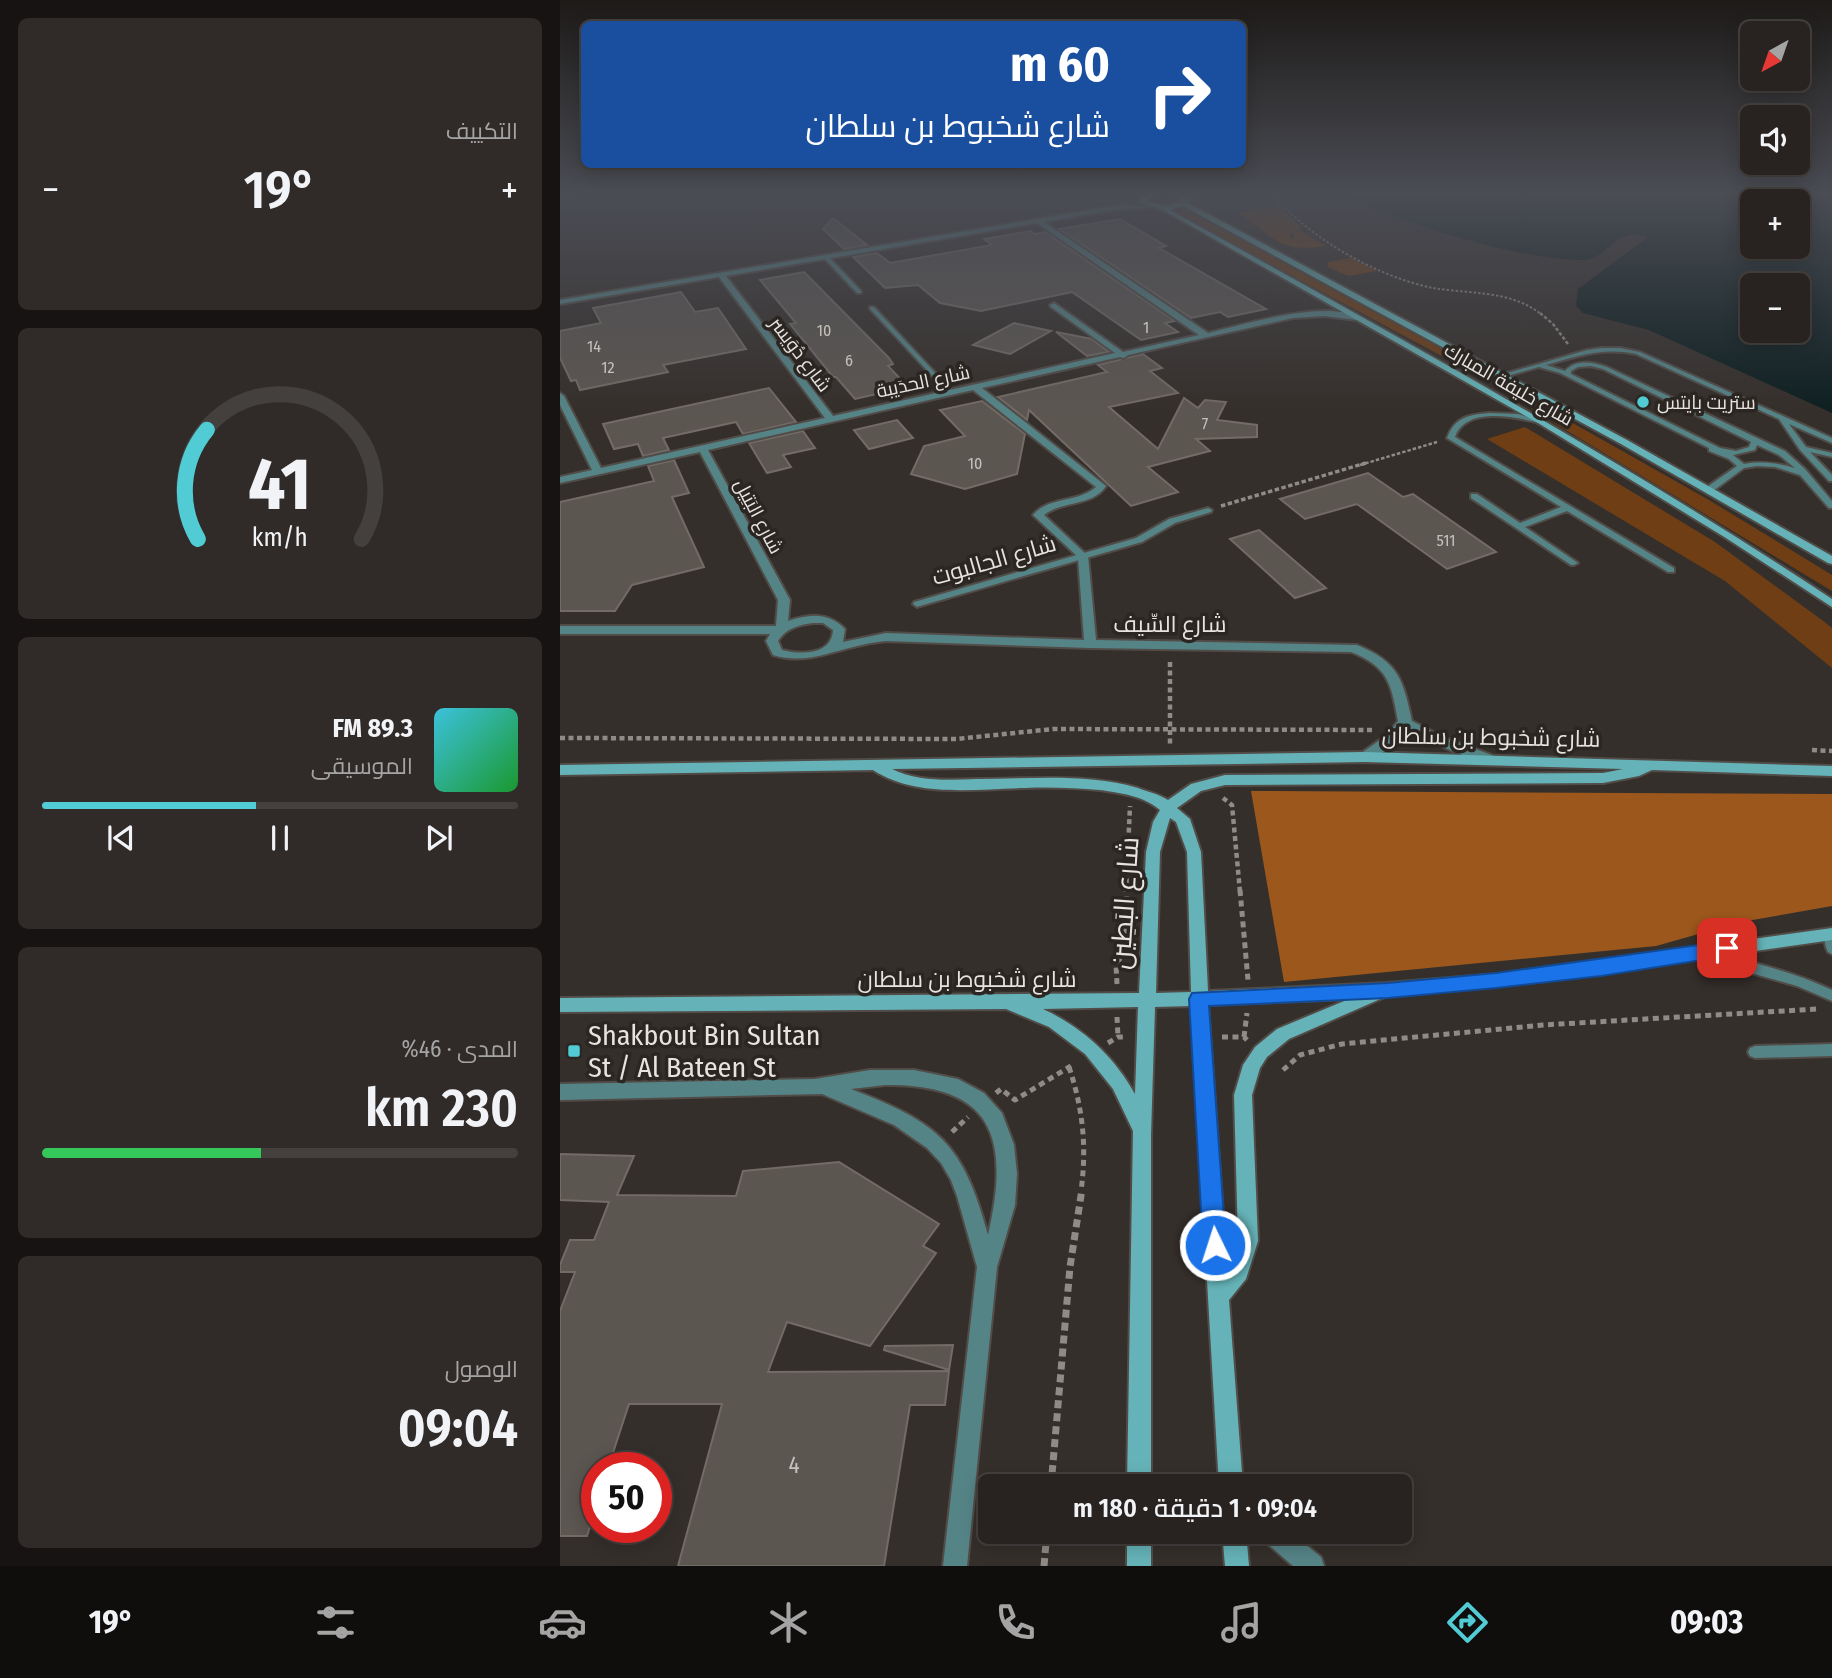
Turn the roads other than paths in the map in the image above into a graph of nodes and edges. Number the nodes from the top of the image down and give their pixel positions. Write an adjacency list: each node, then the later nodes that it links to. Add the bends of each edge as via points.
1 (768, 267): 6 (street)
2 (836, 267): 7 (lane)
3 (1106, 267): 14 (street)
4 (1257, 267): 8 (main road, شارع خليفة المبارك)
5 (1302, 267): 16 (main road, شارع خليفة المبارك)
6 (722, 275): 9 (street); 29 (street, شارع دُوَيسر)
7 (859, 292)
8 (1313, 301): 12 (street, شارع الحدَيبة); 13 (main road, شارع خليفة المبارك)
9 (560, 302)
10 (1054, 305): 17 (street)
11 (872, 309): 24 (lane)
12 (1293, 316): 13 (street, شارع الحدَيبة); 14 (street, شارع الحدَيبة)
13 (1357, 318): 18 (main road, شارع خليفة المبارك)
14 (1207, 337): 17 (street, شارع الحدَيبة)
15 (1589, 351): 19 (lane); 20 (lane, via 1590,360); 28 (lane, via 1614,348 1638,353)
16 (1455, 353): 18 (main road, via 1438,351 1430,354); 22 (main road, شارع خليفة المبارك)
17 (1124, 356): 23 (street, شارع الحدَيبة)
18 (1430, 359): 26 (main road, شارع خليفة المبارك)
19 (1538, 366): 21 (lane); 22 (lane)
20 (1598, 366): 21 (lane, via 1574,366); 31 (lane)
21 (1568, 375): 35 (lane)
22 (1500, 376): 44 (main road, شارع خليفة المبارك)
23 (976, 388): 24 (street, شارع الحدَيبة); 50 (street, شارع الجالبوت, via 1101,486 1096,494 1039,512 1038,518)
24 (951, 393): 29 (street, شارع الحدَيبة)
25 (560, 396): 40 (street)
26 (1498, 396): 27 (lane, via 1499,403); 30 (main road, شارع خليفة المبارك)
27 (1491, 413): 30 (lane); 47 (lane, via 1458,424 1451,438)
28 (1781, 418): 32 (lane); 33 (lane)
29 (831, 419): 34 (street, شارع الحدَيبة)
30 (1541, 421): 56 (main road, شارع خليفة المبارك)
31 (1755, 441): 35 (lane, via 1742,452); 41 (lane, via 1782,453)
32 (1832, 441)
33 (1803, 448): 36 (lane); 38 (lane)
34 (703, 449): 40 (street, شارع الحدَيبة); 54 (street, شارع البَتِيل)
35 (1712, 449): 37 (lane)
36 (1832, 455)
37 (1742, 466): 41 (lane, via 1776,465); 44 (lane)
38 (1820, 467): 39 (lane); 42 (lane)
39 (1832, 469)
40 (598, 472): 43 (street, شارع الحدَيبة)
41 (1803, 473): 46 (lane)
42 (1832, 479)
43 (560, 480)
44 (1710, 489): 51 (main road, شارع خليفة المبارك)
45 (1474, 496): 49 (lane)
46 (1832, 506)
47 (1567, 508): 49 (lane); 53 (lane)
48 (1208, 510): 50 (lane, شارع الجالبوت, via 1167,524 1145,538)
49 (1520, 526): 52 (lane)
50 (1083, 556): 55 (lane, شارع الجالبوت); 63 (street, شارع الجالبوت)
51 (1832, 561)
52 (1574, 563)
53 (1671, 570)
54 (784, 600): 57 (street, شارع البَتِيل); 59 (street)
55 (917, 604)
56 (1832, 604)
57 (813, 619): 58 (street, شارع السِّيف); 59 (street)
58 (835, 624): 62 (street, شارع السِّيف); 65 (street, via 841,634)
59 (781, 629): 61 (street); 64 (street)
60 (560, 630): 61 (street)
61 (738, 631): 64 (street)
62 (886, 637): 63 (street, شارع السِّيف); 65 (street, شارع السِّيف)
63 (1090, 644): 66 (street, شارع السِّيف, via 1353,648 1372,655 1392,671)
64 (773, 647): 65 (street, شارع السِّيف, via 795,658)
65 (827, 650)
66 (1405, 723): 67 (street); 68 (street)
67 (1365, 757): 68 (main road, شارع شخبوط بن سلطان); 70 (main road, شارع شخبوط بن سلطان)
68 (1489, 760): 69 (main road, شارع شخبوط بن سلطان)
69 (1654, 764): 72 (main road, شارع شخبوط بن سلطان); 73 (main road, via 1603,778 1201,784)
70 (876, 765): 71 (main road, شارع شخبوط بن سلطان); 73 (main road, via 920,783 1093,784 1141,792)
71 (560, 770)
72 (1832, 771)
73 (1170, 807): 79 (main road, via 1182,817 1193,839); 80 (main road, شارع البَطِين, via 1157,829 1153,852)
74 (1832, 938): 75 (main road, شارع شخبوط بن سلطان)
75 (1702, 952): 77 (main road, شارع شخبوط بن سلطان, via 1601,968); 78 (lane)
76 (1832, 988): 78 (lane)
77 (1388, 990): 79 (main road, شارع شخبوط بن سلطان); 89 (main road, via 1283,1034 1252,1065 1242,1095 1248,1241 1239,1272)
78 (1832, 996)
79 (1199, 999): 80 (main road, شارع شخبوط بن سلطان); 89 (main road)
80 (1147, 1000): 81 (main road, شارع شخبوط بن سلطان); 87 (main road, شارع البَطِين)
81 (997, 1001): 82 (main road, شارع شخبوط بن سلطان); 87 (main road, via 1050,1019 1095,1051 1131,1103)
82 (560, 1005)
83 (1832, 1050): 84 (lane)
84 (1755, 1052)
85 (825, 1087): 86 (street); 88 (street, via 910,1125 942,1152 964,1188); 88 (street, via 874,1078 916,1078 953,1085 984,1103 996,1118 1007,1150 1003,1216)
86 (560, 1092)
87 (1142, 1135): 90 (main road, شارع البَطِين)
88 (987, 1267): 95 (street)
89 (1218, 1297): 91 (main road)
90 (1139, 1474)
91 (1230, 1474)
92 (1139, 1544): 96 (main road)
93 (1235, 1544): 97 (main road)
94 (1286, 1544): 98 (street)
95 (956, 1566)
96 (1139, 1566)
97 (1237, 1566)
98 (1312, 1566)

